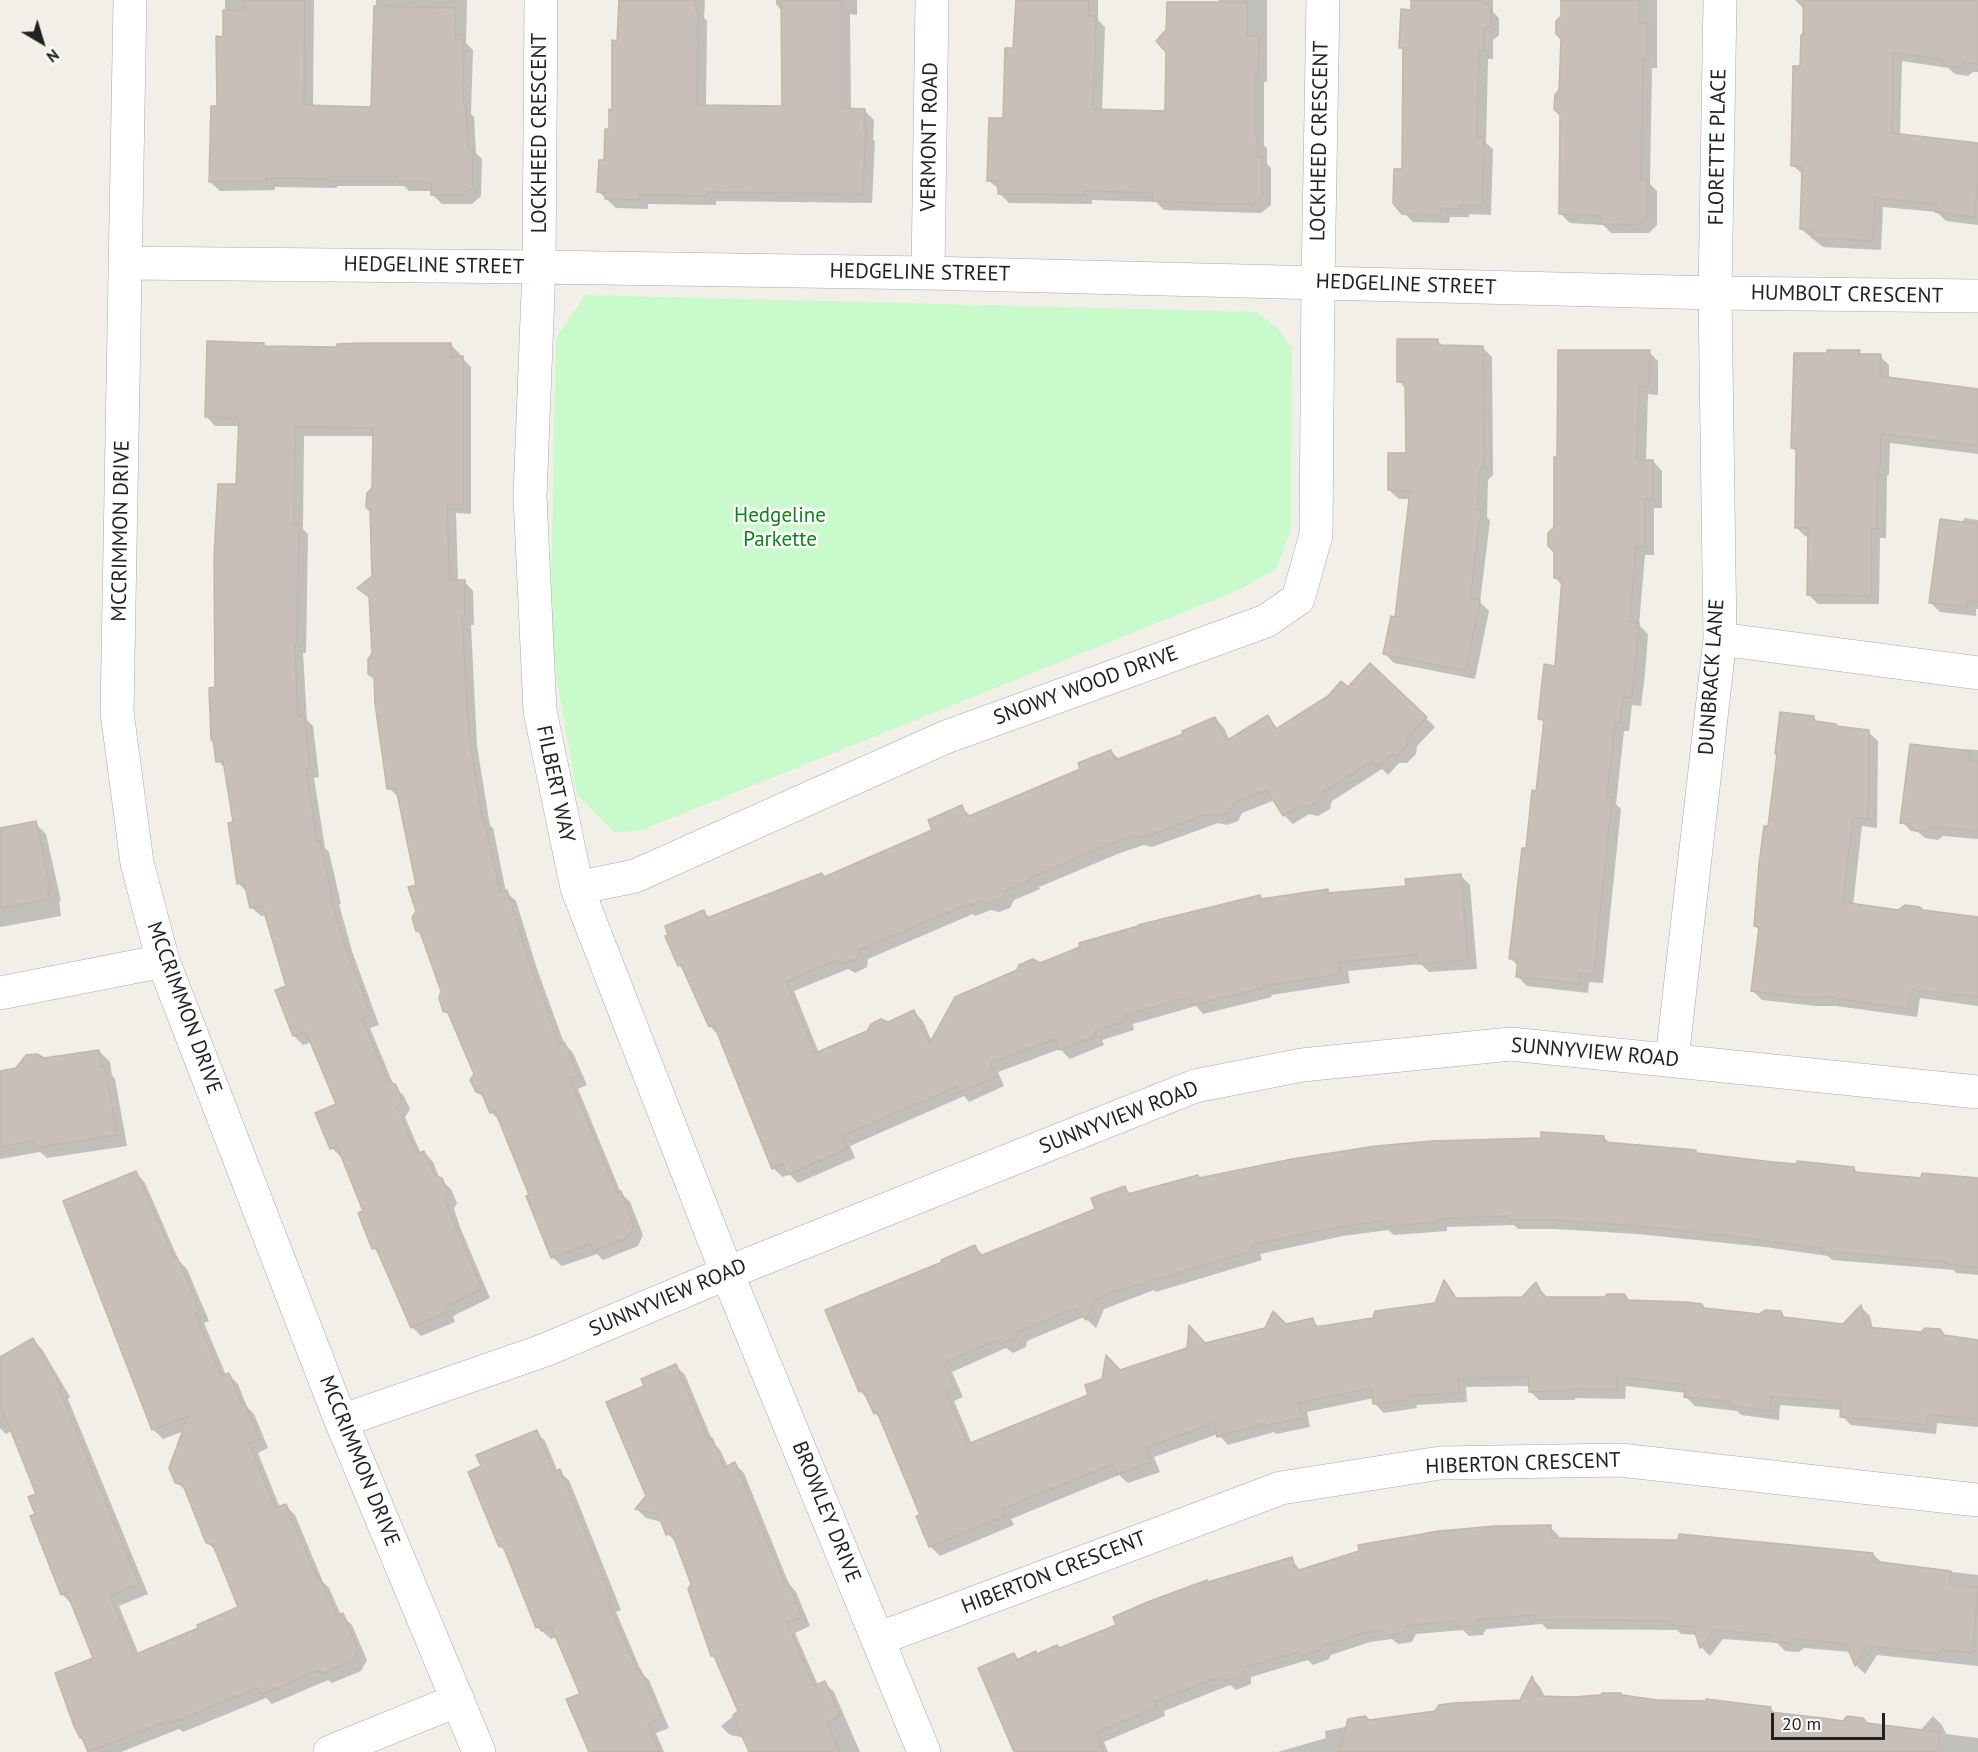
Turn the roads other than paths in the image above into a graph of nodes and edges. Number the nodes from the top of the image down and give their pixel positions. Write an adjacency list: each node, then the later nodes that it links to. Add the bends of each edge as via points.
1 (130, 0): 6 (street, MCCRIMMON DRIVE)
2 (541, 0): 7 (street, LOCKHEED CRESCENT)
3 (932, 0): 8 (street, VERMONT ROAD)
4 (1323, 0): 9 (street, LOCKHEED CRESCENT)
5 (1720, 0): 10 (street, FLORETTE PLACE)
6 (125, 263): 7 (street, HEDGELINE STREET); 15 (street, MCCRIMMON DRIVE, via 117,712 137,863)
7 (539, 267): 8 (street, HEDGELINE STREET); 14 (street, FILBERT WAY, via 530,496 540,711)
8 (928, 273): 9 (street, HEDGELINE STREET)
9 (1318, 282): 10 (street, HEDGELINE STREET); 14 (street, SNOWY WOOD DRIVE, via 1317,535 1298,599 1266,621 946,737 635,876)
10 (1715, 293): 11 (street, HUMBOLT CRESCENT); 12 (street, DUNBRACK LANE)
11 (1978, 296)
12 (1720, 639): 13 (street); 17 (street, DUNBRACK LANE)
13 (1978, 673)
14 (577, 888): 19 (street, FILBERT WAY)
15 (164, 961): 16 (street); 20 (street, MCCRIMMON DRIVE)
16 (0, 993)
17 (1672, 1059): 18 (street, SUNNYVIEW ROAD); 19 (street, SUNNYVIEW ROAD, via 1511,1044 1302,1065 1195,1086)
18 (1978, 1092)
19 (727, 1272): 20 (street, SUNNYVIEW ROAD, via 545,1350); 22 (street, BROWLEY DRIVE)
20 (341, 1421): 23 (street, MCCRIMMON DRIVE)
21 (1978, 1500): 22 (street, HIBERTON CRESCENT, via 1620,1460 1440,1463 1281,1488)
22 (878, 1639): 26 (street, BROWLEY DRIVE)
23 (458, 1700): 24 (street); 25 (street, MCCRIMMON DRIVE)
24 (330, 1752)
25 (479, 1752)
26 (924, 1752)

